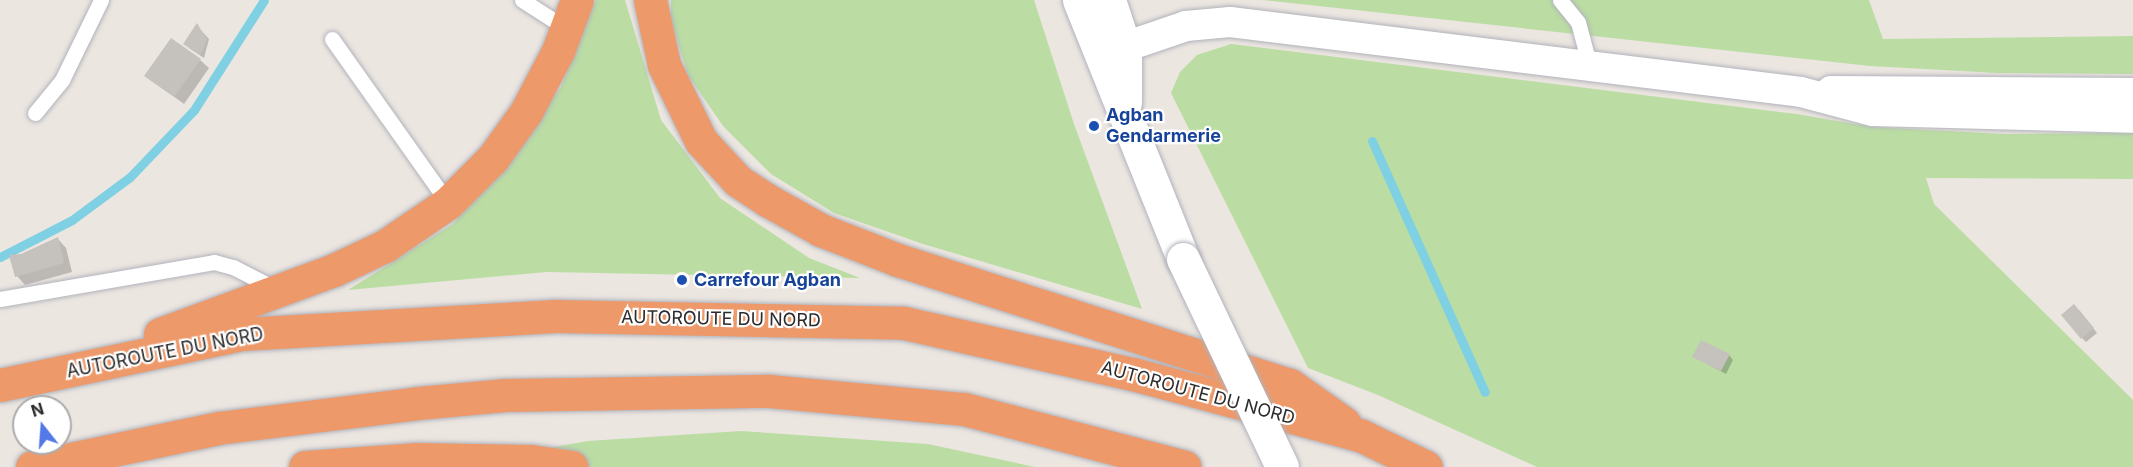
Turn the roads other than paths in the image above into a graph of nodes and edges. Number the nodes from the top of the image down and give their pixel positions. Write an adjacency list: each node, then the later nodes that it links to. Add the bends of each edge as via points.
1 (101, 0): 13 (lane, via 84,42 62,80)
2 (522, 0): 7 (lane)
3 (650, 0): 20 (highway, via 664,64 701,141 738,181 767,200 820,230 898,260 1290,385)
4 (1079, 0): 9 (main road)
5 (1109, 0): 9 (main road)
6 (1560, 0): 10 (lane, via 1578,22)
7 (571, 13): 15 (highway, via 558,51 526,112 493,158)
8 (332, 39): 15 (lane)
9 (1112, 52): 10 (street, via 1186,26 1230,22); 25 (main road, bridge, via 1124,107 1183,259)
10 (1590, 68): 11 (street)
11 (1801, 92): 12 (street, via 1870,88); 14 (street, via 1873,111)
12 (2133, 93)
13 (35, 113)
14 (2133, 118)
15 (448, 203): 16 (highway, via 385,246)
16 (282, 292): 17 (lane, via 233,267 214,262); 18 (highway, via 166,331)
17 (0, 299)
18 (89, 366): 19 (highway, AUTOROUTE DU NORD); 20 (highway, AUTOROUTE DU NORD, via 243,334 555,316 904,323 1133,374)
19 (0, 386)
20 (1362, 436): 26 (highway, AUTOROUTE DU NORD)
21 (32, 467): 24 (highway, via 218,428 418,403 506,395 769,391 964,409)
22 (305, 467): 23 (highway, via 417,459 531,461)
23 (572, 467)
24 (1185, 467)
25 (1282, 467)
26 (1426, 467)

